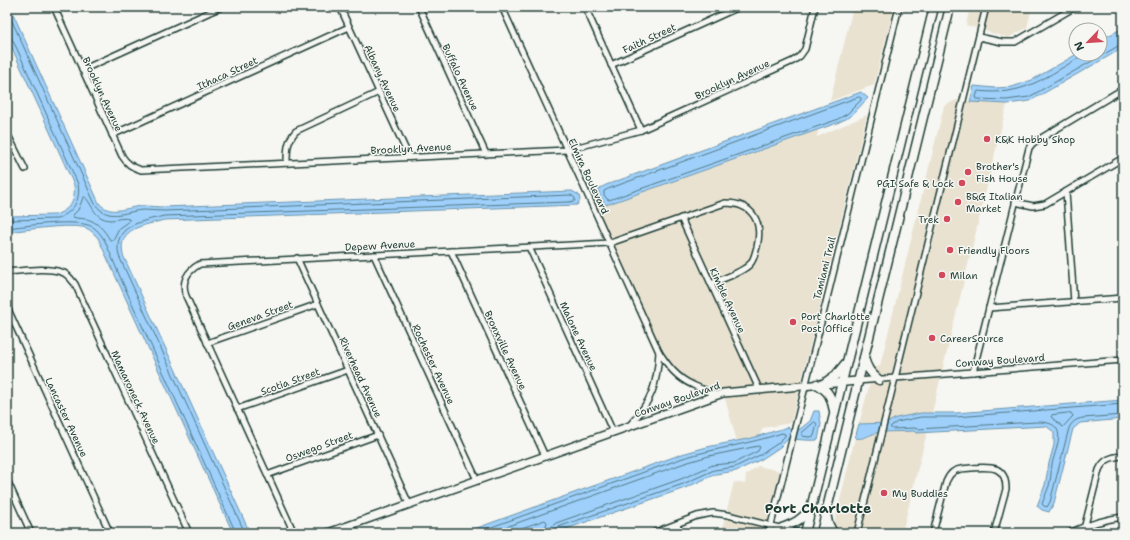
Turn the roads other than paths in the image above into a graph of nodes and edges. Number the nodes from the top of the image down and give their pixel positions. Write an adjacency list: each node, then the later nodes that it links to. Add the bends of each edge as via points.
1 (54, 7): 17 (street, Brooklyn Avenue)
2 (221, 7): 17 (street)
3 (340, 7): 14 (street, Albany Avenue)
4 (419, 7): 24 (street, Buffalo Avenue)
5 (502, 7): 23 (street, Elmira Boulevard)
6 (584, 7): 16 (street)
7 (738, 7): 16 (street, Faith Street)
8 (816, 7): 20 (street, Brooklyn Avenue, via 805,49 793,61)
9 (899, 7): 56 (street, Tamiami Trail)
10 (934, 7): 48 (main road)
11 (950, 7): 46 (main road)
12 (986, 7): 15 (street)
13 (1075, 7): 15 (street, via 1015,42)
14 (349, 27): 19 (street, Albany Avenue); 22 (street, Ithaca Street)
15 (979, 37): 51 (street)
16 (611, 65): 20 (street)
17 (82, 70): 22 (street, Brooklyn Avenue)
18 (1123, 89): 30 (street, via 1033,143 1027,154)
19 (379, 92): 25 (street, Albany Avenue); 27 (street, via 296,131 287,145)
20 (641, 130): 23 (street, Brooklyn Avenue)
21 (7, 132): 28 (street)
22 (112, 135): 27 (street, Brooklyn Avenue, via 126,163 141,170)
23 (567, 150): 24 (street, Brooklyn Avenue); 32 (street, Elmira Boulevard)
24 (486, 154): 25 (street, Brooklyn Avenue)
25 (409, 157): 27 (street, Brooklyn Avenue)
26 (1123, 158): 29 (street)
27 (287, 163)
28 (24, 169)
29 (1066, 192): 30 (street, via 1039,206); 40 (street)
30 (1015, 202): 43 (street)
31 (681, 218): 32 (street, Depew Avenue); 38 (street, Kimble Avenue); 38 (street, Depew Avenue, via 725,203 733,203 742,205 758,223 758,240 750,265)
32 (610, 243): 33 (street, Depew Avenue); 45 (street, Elmira Boulevard)
33 (529, 247): 34 (street, Depew Avenue); 62 (street, Malone Avenue)
34 (451, 251): 35 (street, Depew Avenue); 64 (street, Bronxville Avenue)
35 (374, 255): 36 (street, Depew Avenue); 68 (street, Rochester Avenue)
36 (297, 258): 41 (street, Riverhead Avenue); 44 (street, Depew Avenue, via 200,264 193,268 187,274 184,290)
37 (7, 272): 79 (street, Mamaroneck Avenue, via 52,270 62,272 75,284)
38 (711, 284): 57 (street, Kimble Avenue)
39 (1123, 298): 40 (street)
40 (1074, 302): 43 (street)
41 (318, 304): 44 (street, Geneva Street); 49 (street, Riverhead Avenue)
42 (7, 308): 78 (street, Lancaster Avenue)
43 (989, 308): 50 (street)
44 (207, 344): 59 (street, Depew Avenue)
45 (659, 352): 58 (street, Elmira Boulevard, via 682,379); 61 (street, Elmira Boulevard, via 654,390 643,410)
46 (863, 357): 52 (main road, via 867,369); 53 (main road)
47 (1123, 360): 50 (street, Conway Boulevard)
48 (847, 362): 54 (main road); 55 (main road, via 836,375)
49 (348, 370): 59 (street, Scotia Street); 63 (street, Riverhead Avenue)
50 (973, 372): 51 (street, Conway Boulevard)
51 (895, 378): 52 (street, Conway Boulevard); 89 (street)
52 (879, 380): 53 (street, Conway Boulevard)
53 (857, 381): 54 (street, Conway Boulevard); 71 (main road)
54 (842, 383): 55 (street, Conway Boulevard); 60 (main road)
55 (820, 384): 56 (street, Conway Boulevard); 60 (main road, via 829,394)
56 (806, 385): 57 (street, Conway Boulevard); 74 (street, Tamiami Trail)
57 (759, 389): 58 (street, Conway Boulevard)
58 (716, 395): 61 (street, Conway Boulevard)
59 (237, 409): 66 (street, Depew Avenue)
60 (834, 412): 70 (main road)
61 (629, 426): 62 (street, Conway Boulevard)
62 (613, 432): 64 (street, Conway Boulevard)
63 (378, 435): 66 (street, Oswego Street); 69 (street, Riverhead Avenue)
64 (545, 456): 68 (street, Conway Boulevard)
65 (1123, 456): 75 (street, via 1112,457 1102,464)
66 (267, 475): 80 (street, Depew Avenue)
67 (7, 480): 77 (street)
68 (477, 480): 69 (street, Conway Boulevard)
69 (409, 504): 81 (street, Conway Boulevard)
70 (811, 509): 76 (main road); 86 (main road)
71 (826, 512): 87 (main road); 88 (main road)
72 (1123, 517): 75 (street)
73 (677, 524): 74 (street, via 713,513 728,514); 82 (street); 83 (street)
74 (771, 525): 76 (street); 84 (street, Tamiami Trail)
75 (1086, 525): 92 (street)
76 (784, 530): 85 (street)
77 (31, 533)
78 (110, 533)
79 (189, 533)
80 (294, 533)
81 (328, 533)
82 (653, 533)
83 (680, 533)
84 (769, 533)
85 (800, 533)
86 (805, 533)
87 (821, 533)
88 (833, 533)
89 (857, 533)
90 (933, 533): 91 (street, via 948,476 959,469 993,467 1004,475 1006,481)
91 (994, 533)
92 (1069, 533)

